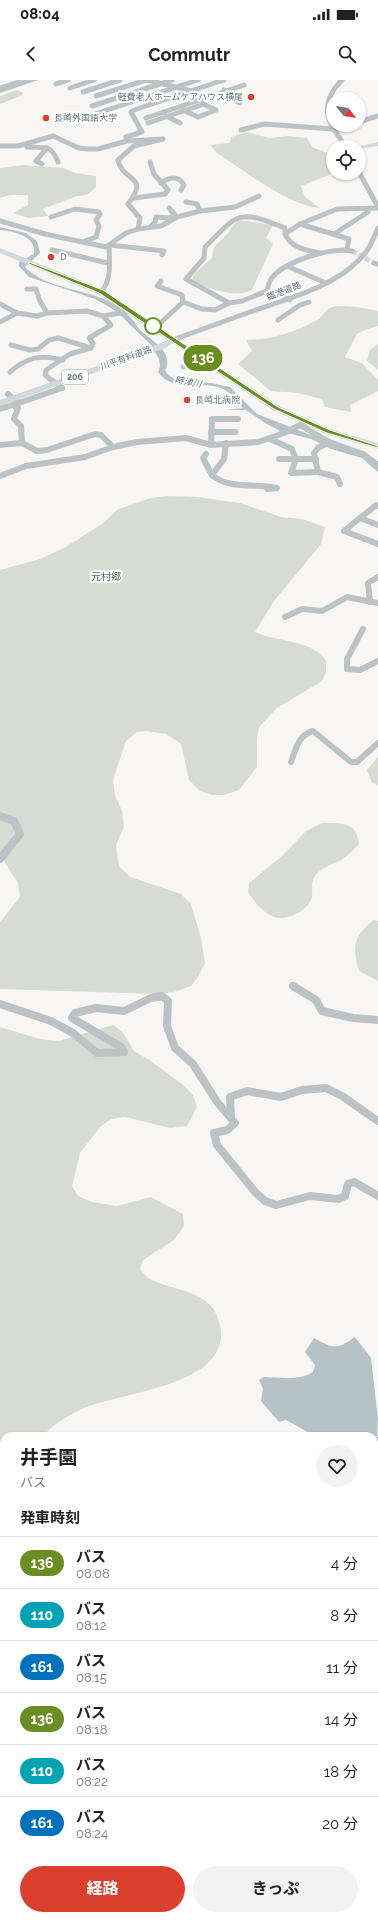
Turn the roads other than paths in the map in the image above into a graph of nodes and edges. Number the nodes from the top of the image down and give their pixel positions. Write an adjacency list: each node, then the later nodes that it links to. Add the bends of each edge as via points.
1 (25, 80): 15 (street)
2 (68, 80): 11 (street)
3 (94, 80): 16 (street)
4 (120, 80): 20 (street)
5 (146, 80): 12 (street); 17 (street)
6 (172, 80): 12 (street)
7 (198, 80): 14 (street)
8 (224, 80): 13 (street)
9 (342, 80): 21 (street)
10 (238, 82): 19 (street, via 244,85)
11 (56, 84)
12 (161, 84): 14 (street); 23 (street)
13 (210, 84): 18 (street); 19 (street)
14 (177, 87): 18 (street); 26 (street)
15 (0, 88)
16 (70, 88)
17 (113, 91): 22 (street); 23 (street)
18 (192, 91): 24 (street); 25 (street)
19 (225, 91): 24 (street); 28 (street, via 232,94 227,97)
20 (83, 92)
21 (331, 92)
22 (96, 96)
23 (123, 96): 26 (street); 29 (street)
24 (201, 99): 27 (street); 31 (street)
25 (162, 100): 30 (street); 31 (street)
26 (134, 101): 30 (street); 34 (street)
27 (203, 104): 32 (street); 32 (street, via 216,110 198,117)
28 (240, 104)
29 (92, 106)
30 (145, 106): 33 (street); 43 (street, via 131,112 142,130 139,134 126,137)
31 (177, 107): 32 (street); 33 (street)
32 (185, 111): 36 (street)
33 (160, 113): 36 (street); 37 (street)
34 (95, 114)
35 (378, 116): 38 (street)
36 (167, 117): 39 (street); 40 (street)
37 (146, 118)
38 (366, 120)
39 (180, 122)
40 (148, 123)
41 (241, 130): 42 (street, via 268,124)
42 (326, 130)
43 (127, 141): 46 (street, via 98,149 84,149 53,136); 58 (street, via 163,139 134,146 118,160 120,166 136,181 138,187)
44 (378, 144): 47 (highway)
45 (0, 146): 46 (street)
46 (14, 146): 48 (street)
47 (366, 146)
48 (33, 147): 49 (street); 50 (street)
49 (0, 150)
50 (46, 152): 51 (street, via 54,151); 53 (street, via 34,161)
51 (58, 162)
52 (150, 162): 55 (street)
53 (42, 164)
54 (364, 180): 61 (street)
55 (160, 185): 56 (street, via 167,178 177,178 184,185); 58 (street, via 165,194)
56 (181, 190)
57 (259, 196): 63 (street, via 235,207)
58 (134, 198): 71 (street, via 128,204 140,218)
59 (186, 202): 63 (street, via 197,204)
60 (169, 208): 65 (street)
61 (378, 208): 62 (street)
62 (366, 209): 68 (street, via 337,209); 73 (street, via 368,212)
63 (200, 210): 69 (street, via 177,217 161,226)
64 (182, 213): 65 (street)
65 (175, 215): 69 (street, via 169,218 156,217)
66 (51, 218): 74 (street, via 75,209 99,212 96,236)
67 (0, 221): 74 (street)
68 (300, 224): 72 (street); 73 (street)
69 (151, 226): 71 (street)
70 (378, 228): 83 (street, 臨港道路, via 373,243 360,258 346,271)
71 (138, 229): 75 (street, via 126,233)
72 (286, 234): 78 (street, via 296,246); 89 (street, via 285,228 277,224 240,218 232,221 205,247 204,258 186,279)
73 (334, 234): 78 (street, via 349,239 350,250)
74 (84, 241): 75 (street)
75 (108, 246): 79 (street, via 156,249 164,251); 80 (street)
76 (0, 250): 86 (highway)
77 (52, 250): 80 (street)
78 (320, 253): 81 (street)
79 (162, 255)
80 (108, 263): 86 (street, via 106,288)
81 (289, 267): 83 (street); 85 (street, via 271,279)
82 (161, 281): 87 (street, via 157,286 182,295)
83 (326, 283): 99 (street, 臨港道路)
84 (27, 289): 94 (street, via 36,289 39,301)
85 (267, 291): 89 (street, via 242,301); 91 (street, via 279,293)
86 (101, 292): 92 (highway)
87 (183, 302): 89 (street, via 209,310 224,307); 98 (street)
88 (310, 302): 91 (street)
89 (229, 303)
90 (0, 304): 93 (street)
91 (300, 306): 96 (street)
92 (128, 312): 95 (street); 98 (highway)
93 (17, 313): 94 (street, via 37,316); 97 (street)
94 (47, 313): 95 (street, via 87,311)
95 (102, 316): 101 (street, via 111,325 89,338 93,343)
96 (278, 320)
97 (0, 322)
98 (155, 328): 99 (highway)
99 (175, 339): 102 (highway); 107 (highway, 川平有料道路 / 206)
100 (11, 345): 101 (street, via 30,350 38,349 49,340 58,338)
101 (91, 348): 103 (street, via 76,352)
102 (193, 351): 104 (street); 111 (highway)
103 (63, 360): 105 (street, via 45,355 34,357); 108 (street, via 46,370 45,375 62,388)
104 (183, 366)
105 (10, 372)
106 (8, 394): 108 (street)
107 (0, 401)
108 (15, 404): 109 (street); 116 (street, via 18,408 14,418 21,426)
109 (0, 409)
110 (238, 419): 112 (street, via 212,419)
111 (303, 424): 114 (street); 115 (street); 120 (highway)
112 (211, 432): 113 (street); 119 (street)
113 (236, 432)
114 (270, 438): 117 (street, via 252,443); 125 (street, via 290,447)
115 (329, 442): 126 (street, via 314,453); 128 (street, via 363,454)
116 (22, 443): 118 (street); 122 (street)
117 (226, 443): 119 (street); 130 (street, via 224,459)
118 (0, 445)
119 (211, 445): 121 (street, via 186,438 170,438)
120 (378, 446)
121 (113, 447): 122 (street, via 101,435 95,434); 127 (street, via 85,457)
122 (37, 451): 127 (street)
123 (206, 454): 130 (street, via 203,458)
124 (279, 459): 125 (street)
125 (296, 459): 126 (street); 129 (street, via 291,473)
126 (316, 459): 129 (street)
127 (49, 463): 131 (street, via 26,466)
128 (378, 465)
129 (318, 472): 132 (street, via 337,477)
130 (212, 475): 133 (street, via 236,485 277,488)
131 (0, 476)
132 (340, 484)
133 (267, 488)
134 (378, 506): 135 (street)
135 (360, 518): 136 (street); 137 (street, via 344,531)
136 (378, 525)
137 (378, 544)
138 (378, 577): 139 (street, via 368,583)
139 (370, 602): 140 (street); 141 (street, via 347,596 334,607 319,612 306,609 293,611)
140 (378, 603)
141 (285, 617)
142 (364, 629): 143 (street, via 347,659 348,669 354,672 361,671)
143 (378, 661)
144 (378, 743): 145 (street, via 357,762 351,762 313,732 306,733 300,739)
145 (291, 762)
146 (0, 816): 147 (street, via 14,821 20,834)
147 (0, 859)
148 (292, 986): 150 (street, via 316,1000 322,1011)
149 (0, 1004): 151 (street, via 50,1021 73,1033 97,1053 124,1052 72,1018 75,1013 97,1008 116,1012 132,1008 151,996 162,996 168,1001 167,1026 175,1048 193,1064 218,1102)
150 (378, 1020)
151 (231, 1116): 152 (street, via 230,1098 247,1091 281,1097 326,1088); 153 (street, via 235,1123 227,1130 214,1133 217,1145 254,1192 265,1201 276,1206 310,1196 338,1199 344,1196 348,1184 354,1182)
152 (378, 1121)
153 (378, 1196)

